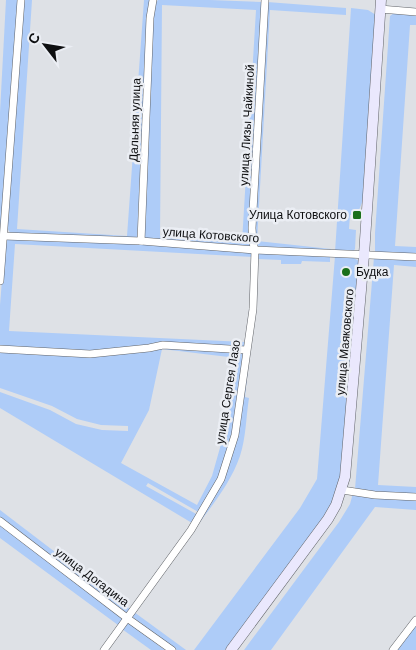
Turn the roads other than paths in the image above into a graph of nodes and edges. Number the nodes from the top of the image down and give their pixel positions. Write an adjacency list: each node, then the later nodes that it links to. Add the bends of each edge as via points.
1 (21, 0): 6 (street)
2 (154, 0): 7 (street, Дальняя улица, via 150,18)
3 (265, 0): 8 (street, улица Лизы Чайкиной, via 252,228)
4 (381, 5): 5 (street); 9 (main road, улица Маяковского)
5 (416, 12)
6 (4, 236): 7 (street, улица Котовского); 11 (street)
7 (141, 241): 8 (street, улица Котовского)
8 (255, 250): 9 (street, улица Котовского); 13 (street, улица Сергея Лазо, via 253,309)
9 (364, 255): 10 (street, улица Котовского); 14 (main road, улица Маяковского, via 347,464)
10 (416, 257)
11 (0, 281)
12 (0, 349): 13 (street, via 90,354 163,345)
13 (246, 350): 17 (street, улица Сергея Лазо, via 235,435 221,479 191,530)
14 (342, 490): 15 (street); 21 (main road, улица Маяковского, via 328,519)
15 (416, 497)
16 (0, 521): 17 (street, улица Догадина)
17 (127, 618): 19 (street, улица Сергея Лазо); 20 (street, улица Догадина)
18 (416, 620): 22 (street)
19 (104, 650)
20 (172, 650)
21 (231, 650)
22 (393, 650)

